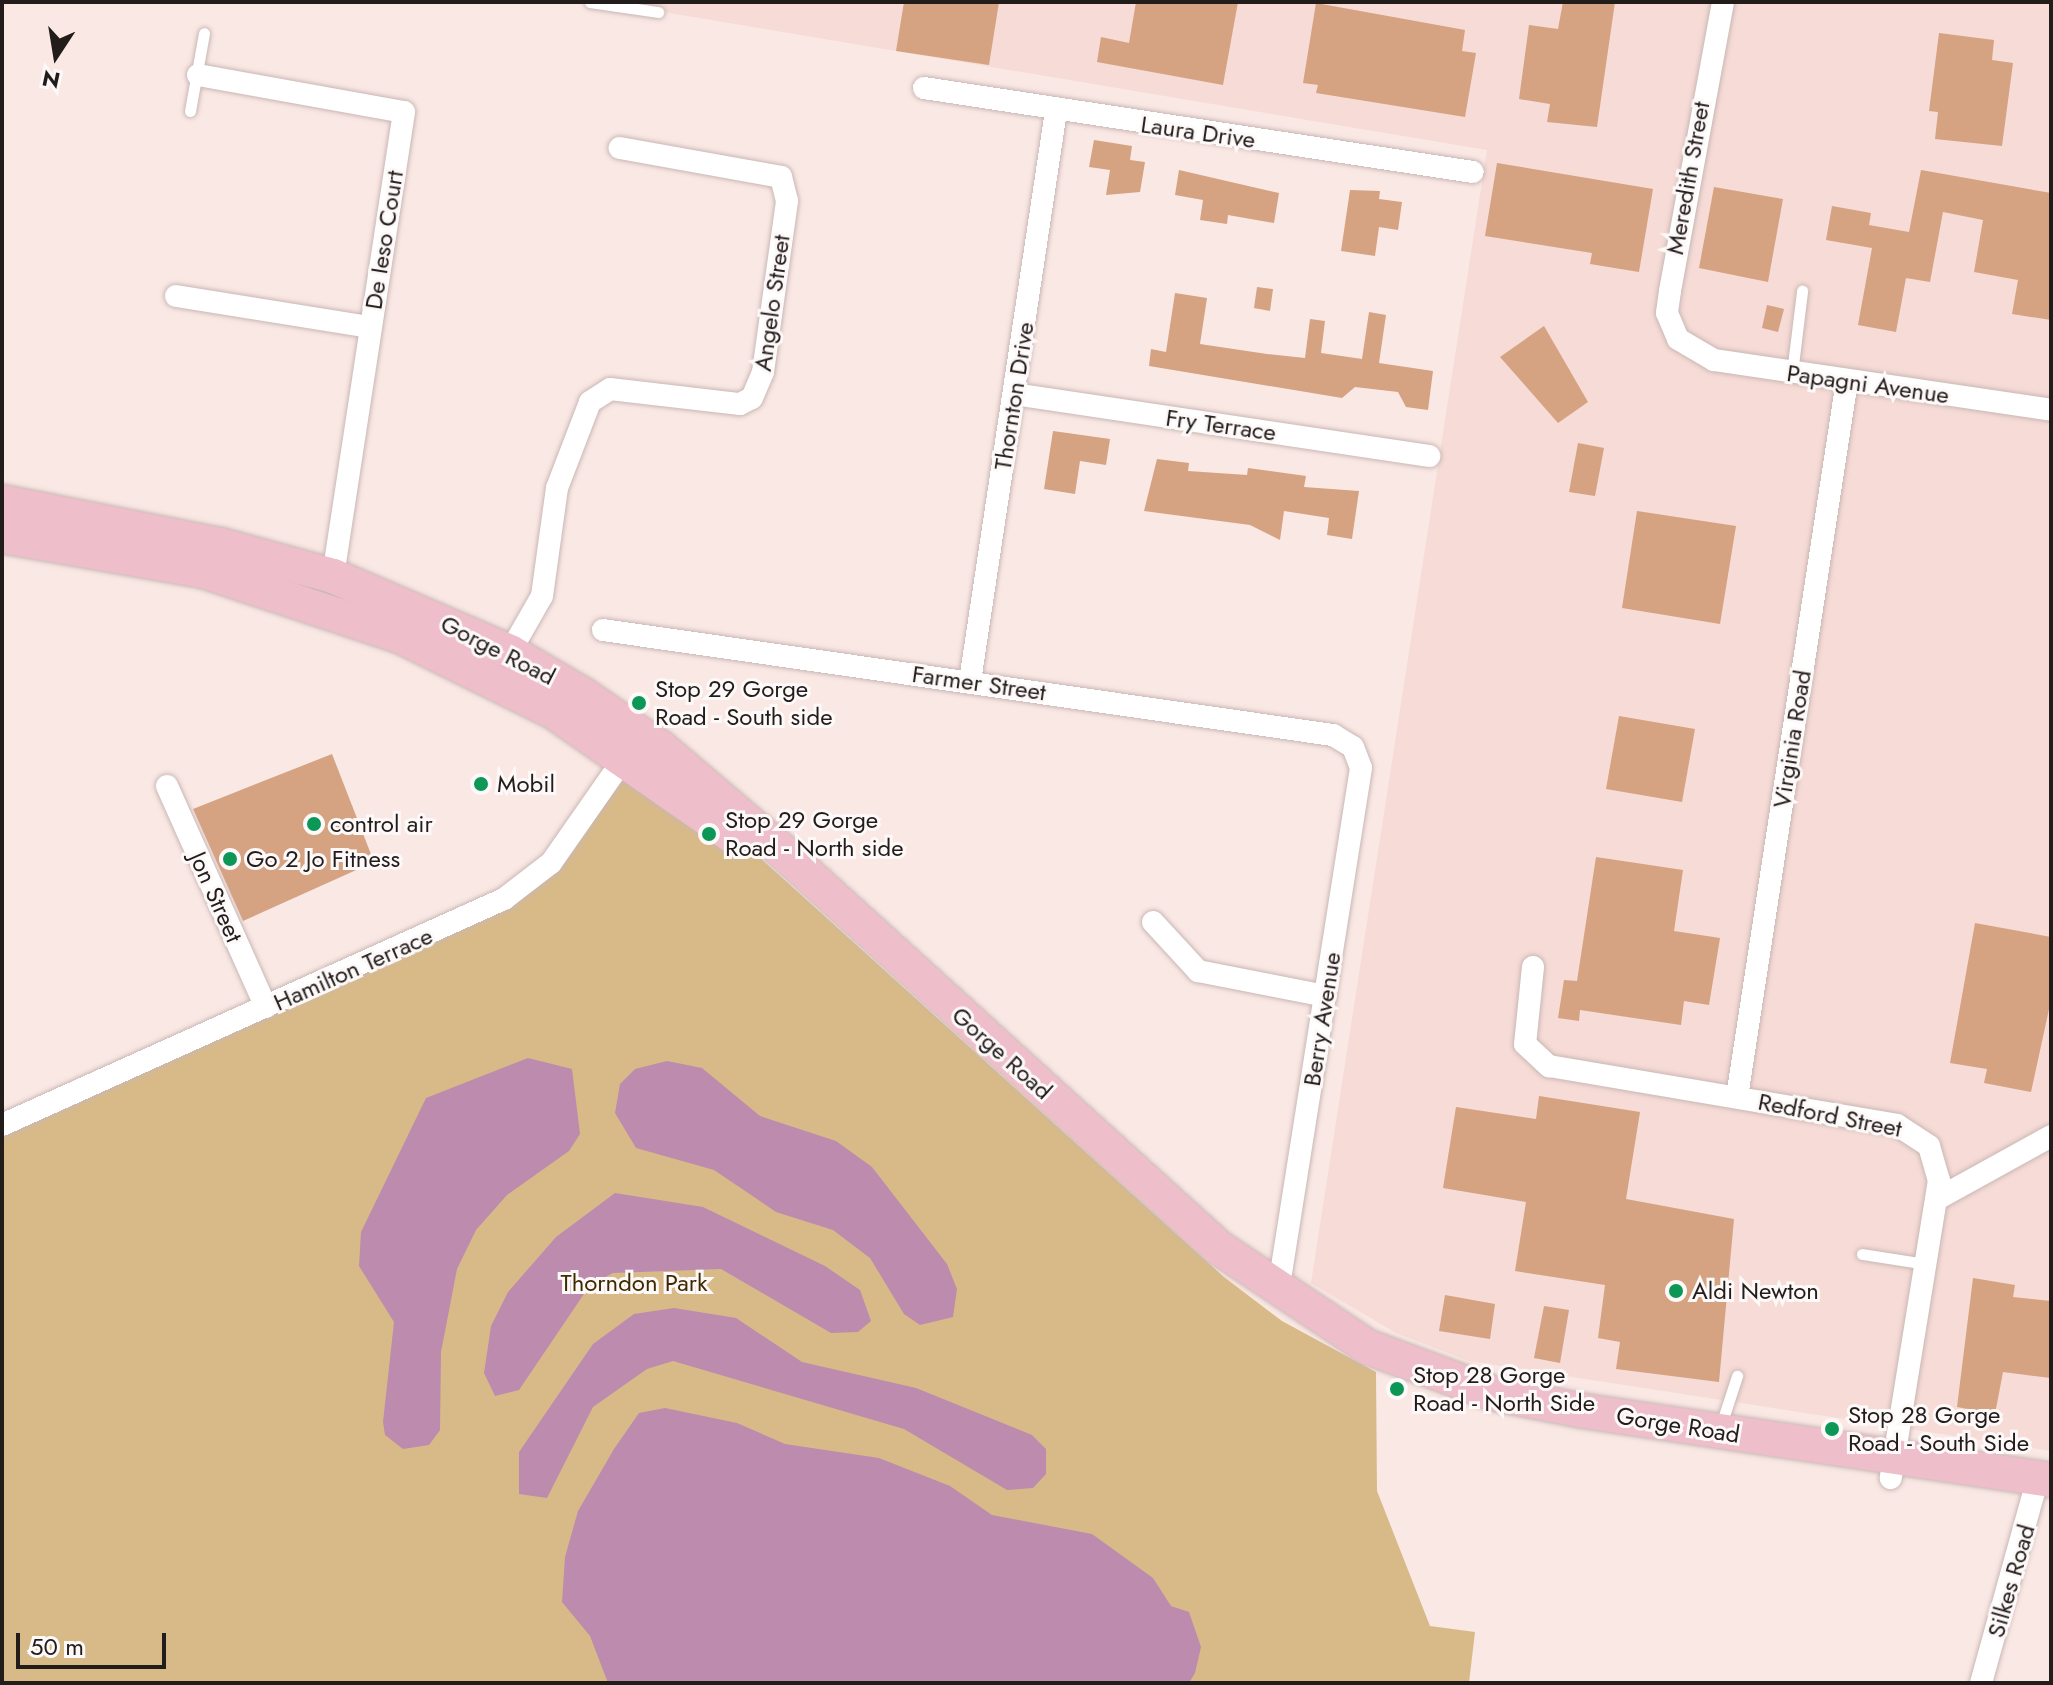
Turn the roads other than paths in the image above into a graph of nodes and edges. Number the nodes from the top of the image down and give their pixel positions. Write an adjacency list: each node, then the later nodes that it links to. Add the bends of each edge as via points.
1 (590, 2): 3 (lane)
2 (1723, 2): 14 (street, Meredith Street, via 1667,313)
3 (658, 12)
4 (204, 33): 5 (lane)
5 (198, 75): 7 (lane); 13 (street, De Ieso Court, via 404,112)
6 (924, 88): 8 (street, Laura Drive)
7 (190, 111)
8 (1056, 111): 10 (street, Laura Drive); 17 (street, Thornton Drive)
9 (620, 148): 24 (street, Angelo Street, via 781,177 787,201 763,372 752,398 740,404 610,389 590,402 557,488 542,596)
10 (1473, 172)
11 (1802, 291): 15 (lane)
12 (176, 296): 13 (street)
13 (370, 327): 22 (street, De Ieso Court)
14 (1688, 349): 15 (street, Papagni Avenue)
15 (1792, 373): 16 (street, Papagni Avenue)
16 (1847, 381): 18 (street, Papagni Avenue); 33 (street, Virginia Road)
17 (1014, 394): 19 (street, Fry Terrace); 25 (street, Thornton Drive)
18 (2051, 410)
19 (1429, 456)
20 (2, 502): 22 (main road, Gorge Road, via 220,545)
21 (2, 536): 26 (main road, Gorge Road, via 204,571 323,606)
22 (333, 576): 24 (main road, Gorge Road)
23 (603, 630): 25 (street, Farmer Street)
24 (510, 652): 26 (main road, Gorge Road)
25 (970, 681): 27 (street, Farmer Street, via 1333,735)
26 (632, 745): 32 (street, Hamilton Terrace, via 551,863 526,884 469,917); 39 (main road, Gorge Road, via 783,852 1145,1184); 42 (main road, Gorge Road, via 1174,1235 1282,1321 1376,1372 1501,1414)
27 (1353, 747): 31 (street, Berry Avenue, via 1361,768)
28 (167, 786): 32 (street, Jon Street)
29 (1153, 922): 31 (street, via 1198,971)
30 (1533, 967): 33 (street, Redford Street, via 1525,1044 1533,1058)
31 (1326, 996): 39 (street, Berry Avenue)
32 (266, 1007): 34 (street, Hamilton Terrace)
33 (1737, 1097): 36 (street, Redford Street, via 1917,1133 1937,1161)
34 (2, 1125)
35 (2051, 1136): 36 (street)
36 (1937, 1199): 38 (street, Redford Street)
37 (1862, 1254): 38 (lane)
38 (1926, 1264): 42 (street, Redford Street)
39 (1278, 1292): 41 (main road, Gorge Road, via 1368,1347 1431,1374 1538,1402)
40 (1737, 1376): 41 (lane)
41 (1720, 1431): 42 (main road, Gorge Road)
42 (1892, 1468): 43 (main road, Gorge Road)
43 (2044, 1490): 44 (street, Silkes Road)
44 (1981, 1683)

